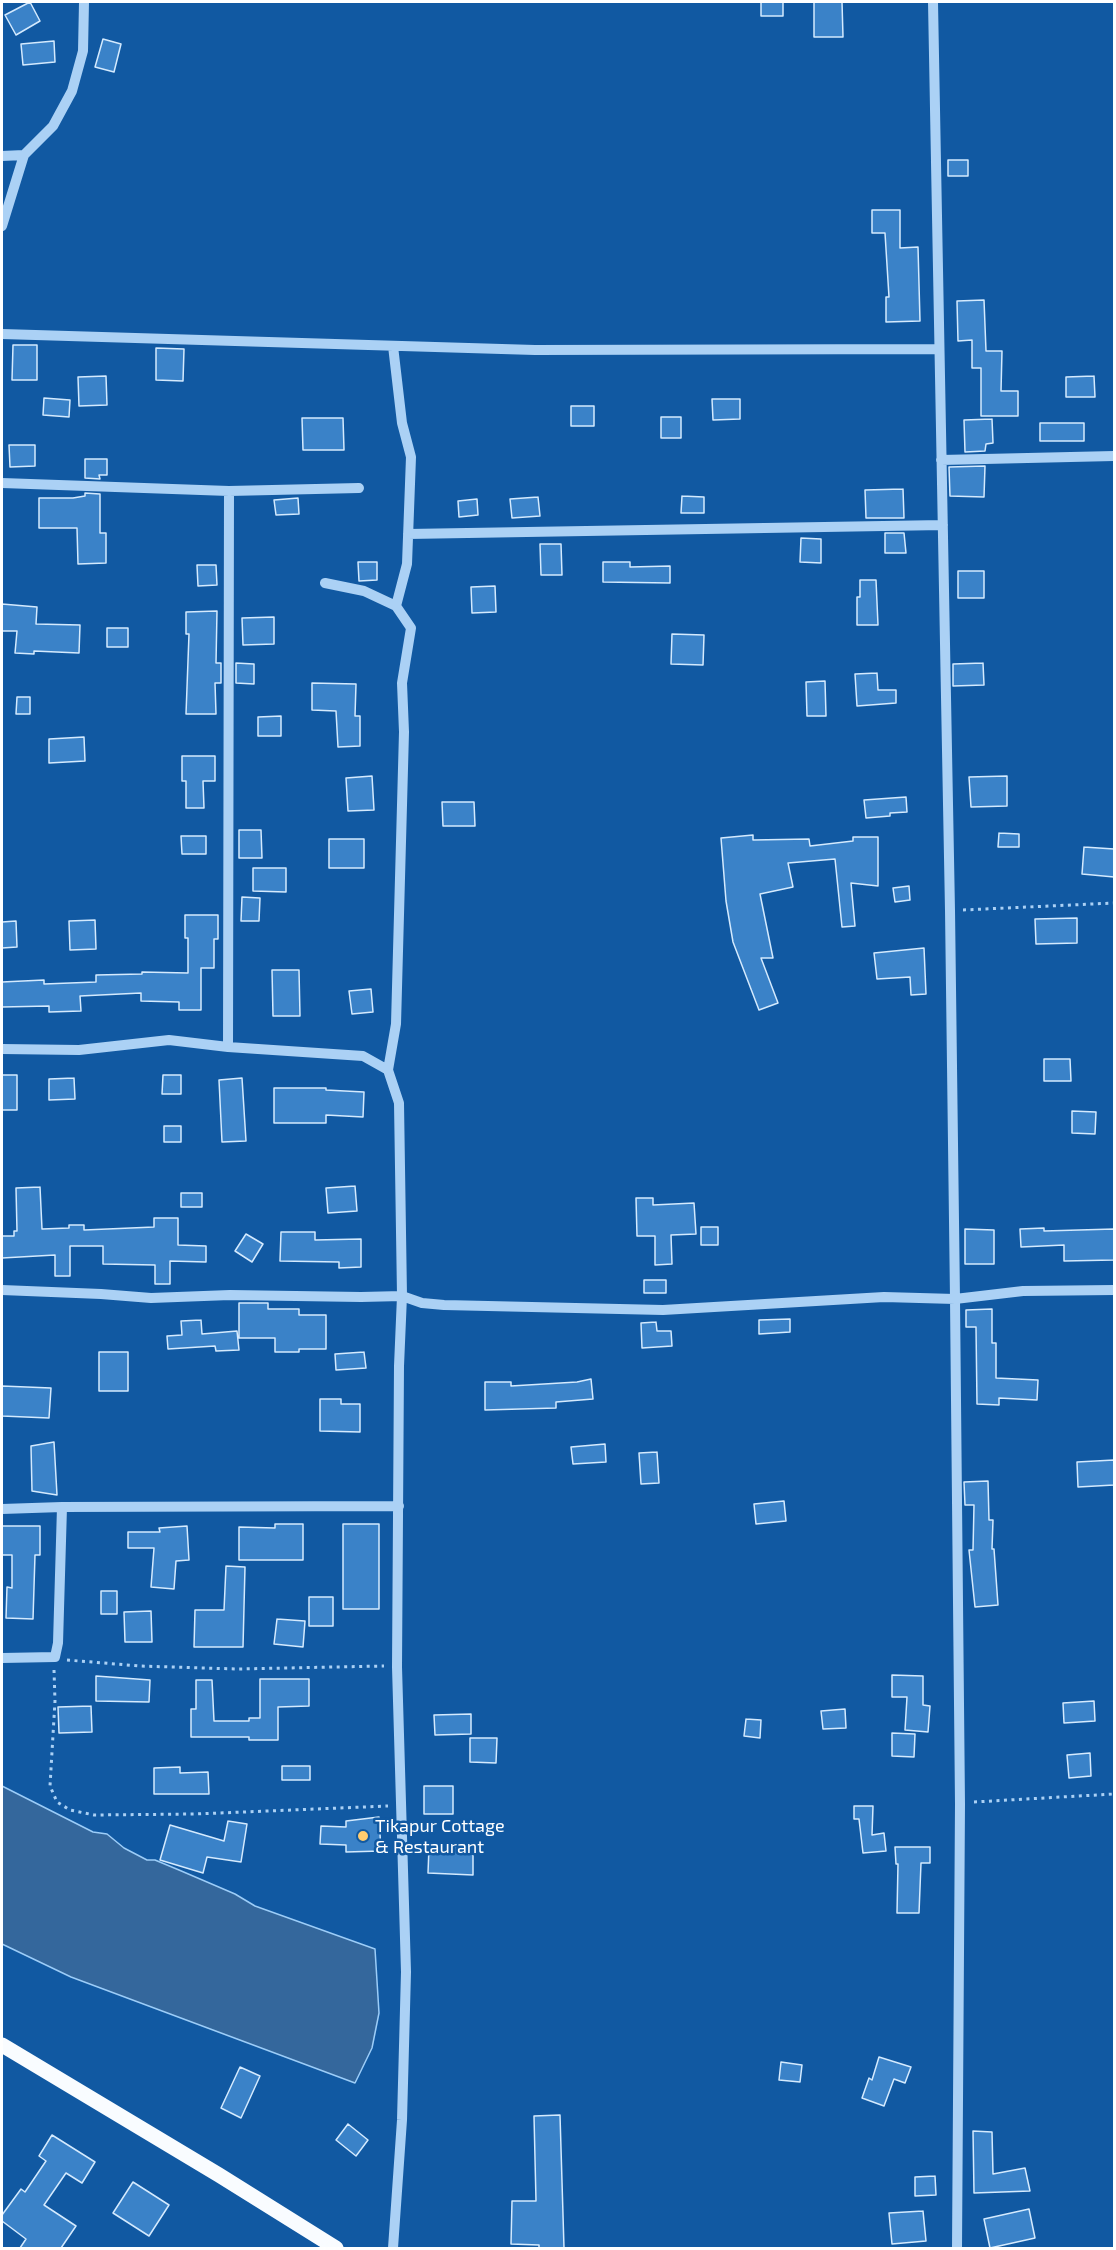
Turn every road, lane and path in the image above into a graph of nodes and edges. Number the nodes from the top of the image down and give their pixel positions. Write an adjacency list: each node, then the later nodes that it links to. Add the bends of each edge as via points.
1 (84, 2): 3 (street, via 84,51 72,91 52,126)
2 (933, 2): 8 (street)
3 (24, 155): 4 (street); 5 (street)
4 (2, 156)
5 (2, 226)
6 (2, 334): 7 (street)
7 (393, 346): 8 (street, via 535,350); 15 (street, via 402,423 411,457)
8 (939, 349): 10 (street)
9 (1114, 456): 10 (street)
10 (941, 460): 14 (street)
11 (2, 483): 13 (street)
12 (359, 488): 13 (street)
13 (229, 491): 20 (street)
14 (943, 525): 15 (street); 19 (street)
15 (408, 534): 17 (street, via 407,564)
16 (325, 583): 17 (street, via 364,591)
17 (396, 606): 22 (street, via 411,628 402,683 396,1024)
18 (1114, 903): 19 (path)
19 (950, 910): 26 (street)
20 (228, 1047): 21 (street, via 169,1040 79,1050); 22 (street, via 363,1056)
21 (2, 1049)
22 (388, 1070): 25 (street, via 399,1103)
23 (2, 1290): 25 (street, via 151,1299 230,1295)
24 (1114, 1290): 26 (street, via 1023,1292)
25 (402, 1296): 26 (street, via 444,1305 663,1310 884,1297); 27 (street)
26 (956, 1299): 34 (street)
27 (399, 1506): 28 (street); 32 (street)
28 (62, 1507): 29 (street); 30 (street)
29 (2, 1509)
30 (55, 1657): 31 (street); 32 (path, via 81,1662 214,1668); 35 (path, via 50,1786 57,1802 70,1810 94,1815 195,1814)
31 (2, 1658)
32 (397, 1667): 35 (street)
33 (1114, 1794): 34 (path)
34 (960, 1804): 39 (street)
35 (401, 1806): 38 (street, via 406,1972)
36 (2, 2046): 37 (main road)
37 (336, 2248)
38 (393, 2248)
39 (957, 2248)

